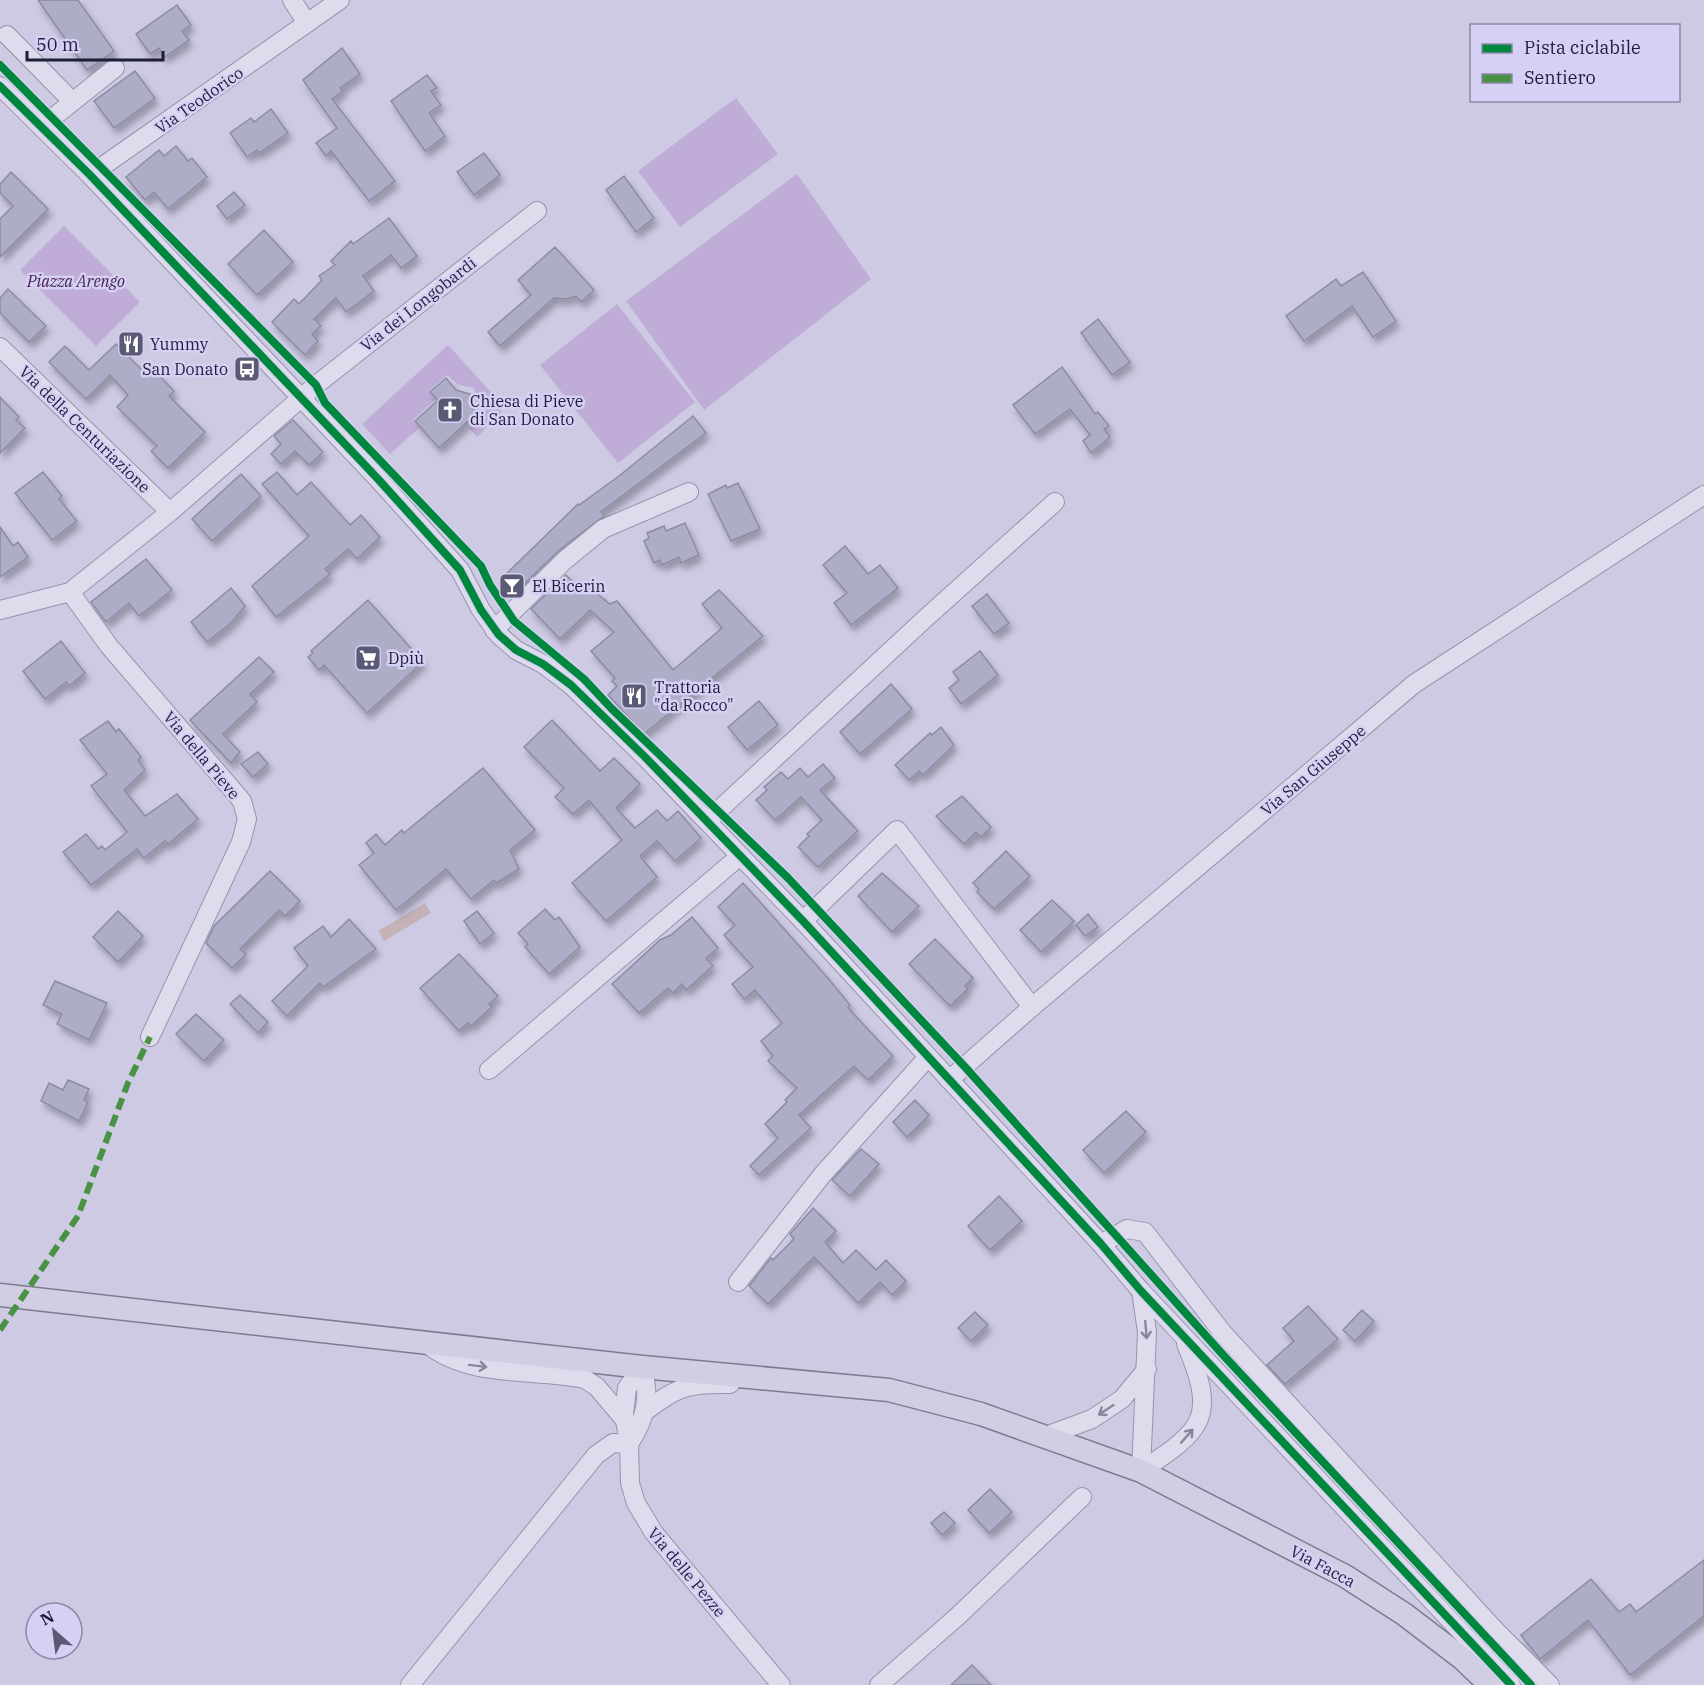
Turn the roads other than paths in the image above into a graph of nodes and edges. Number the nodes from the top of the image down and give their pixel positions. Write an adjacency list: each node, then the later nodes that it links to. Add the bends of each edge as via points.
1 (292, 0): 3 (street)
2 (340, 0): 3 (street, Via Teodorico)
3 (307, 22): 9 (street, Via Teodorico)
4 (7, 35): 7 (street)
5 (115, 68): 7 (street)
6 (0, 86): 8 (street)
7 (72, 101): 8 (street)
8 (41, 127): 9 (street)
9 (90, 175): 12 (street)
10 (537, 212): 12 (street, Via dei Longobardi)
11 (0, 347): 16 (street, Via della Centuriazione)
12 (301, 399): 16 (street); 19 (street, via 460,570)
13 (689, 492): 19 (street, via 603,529 565,560)
14 (1704, 495): 23 (street, Via San Giuseppe, via 1414,684)
15 (1055, 502): 20 (street)
16 (170, 512): 17 (street)
17 (70, 592): 18 (street); 24 (street, Via della Pieve, via 109,645 242,801 247,819 242,842)
18 (0, 610)
19 (494, 630): 20 (street, via 516,650 571,685)
20 (707, 822): 21 (street)
21 (740, 856): 22 (street); 26 (street)
22 (803, 921): 23 (street, via 897,830); 25 (street)
23 (1032, 1007): 27 (street, Via San Giuseppe)
24 (150, 1037)
25 (928, 1057): 27 (street); 29 (street, via 823,1174)
26 (489, 1070)
27 (949, 1080): 28 (street)
28 (1101, 1244): 30 (street); 48 (street, via 1127,1229 1145,1232 1222,1332)
29 (738, 1282)
30 (1141, 1292): 32 (street); 35 (street, one-way to 35)
31 (0, 1295): 33 (main road, Via Facca)
32 (1182, 1334): 41 (street, one-way to 32, via 1179,1446 1194,1428 1204,1405 1200,1380); 47 (street)
33 (426, 1342): 34 (main road, Via Facca); 38 (street, one-way to 38, via 444,1356 471,1366 585,1379 597,1387)
34 (642, 1367): 36 (main road, Via Facca); 37 (street); 38 (street, via 627,1388)
35 (1147, 1369): 39 (street, one-way to 39, via 1122,1399 1092,1419); 41 (street)
36 (841, 1386): 37 (street, via 691,1385 675,1389); 39 (main road, Via Facca, via 889,1390)
37 (647, 1410): 40 (street)
38 (624, 1419): 40 (street, Via delle Pezze)
39 (1046, 1436): 41 (main road, Via Facca)
40 (629, 1444): 43 (street, via 614,1443 596,1455); 44 (street, Via delle Pezze, via 630,1483 642,1517)
41 (1141, 1472): 46 (main road, Via Facca, via 1345,1576 1404,1614)
42 (1082, 1497): 45 (street, via 958,1616)
43 (410, 1685)
44 (782, 1685)
45 (879, 1685)
46 (1490, 1685)
47 (1511, 1685)
48 (1550, 1685)

